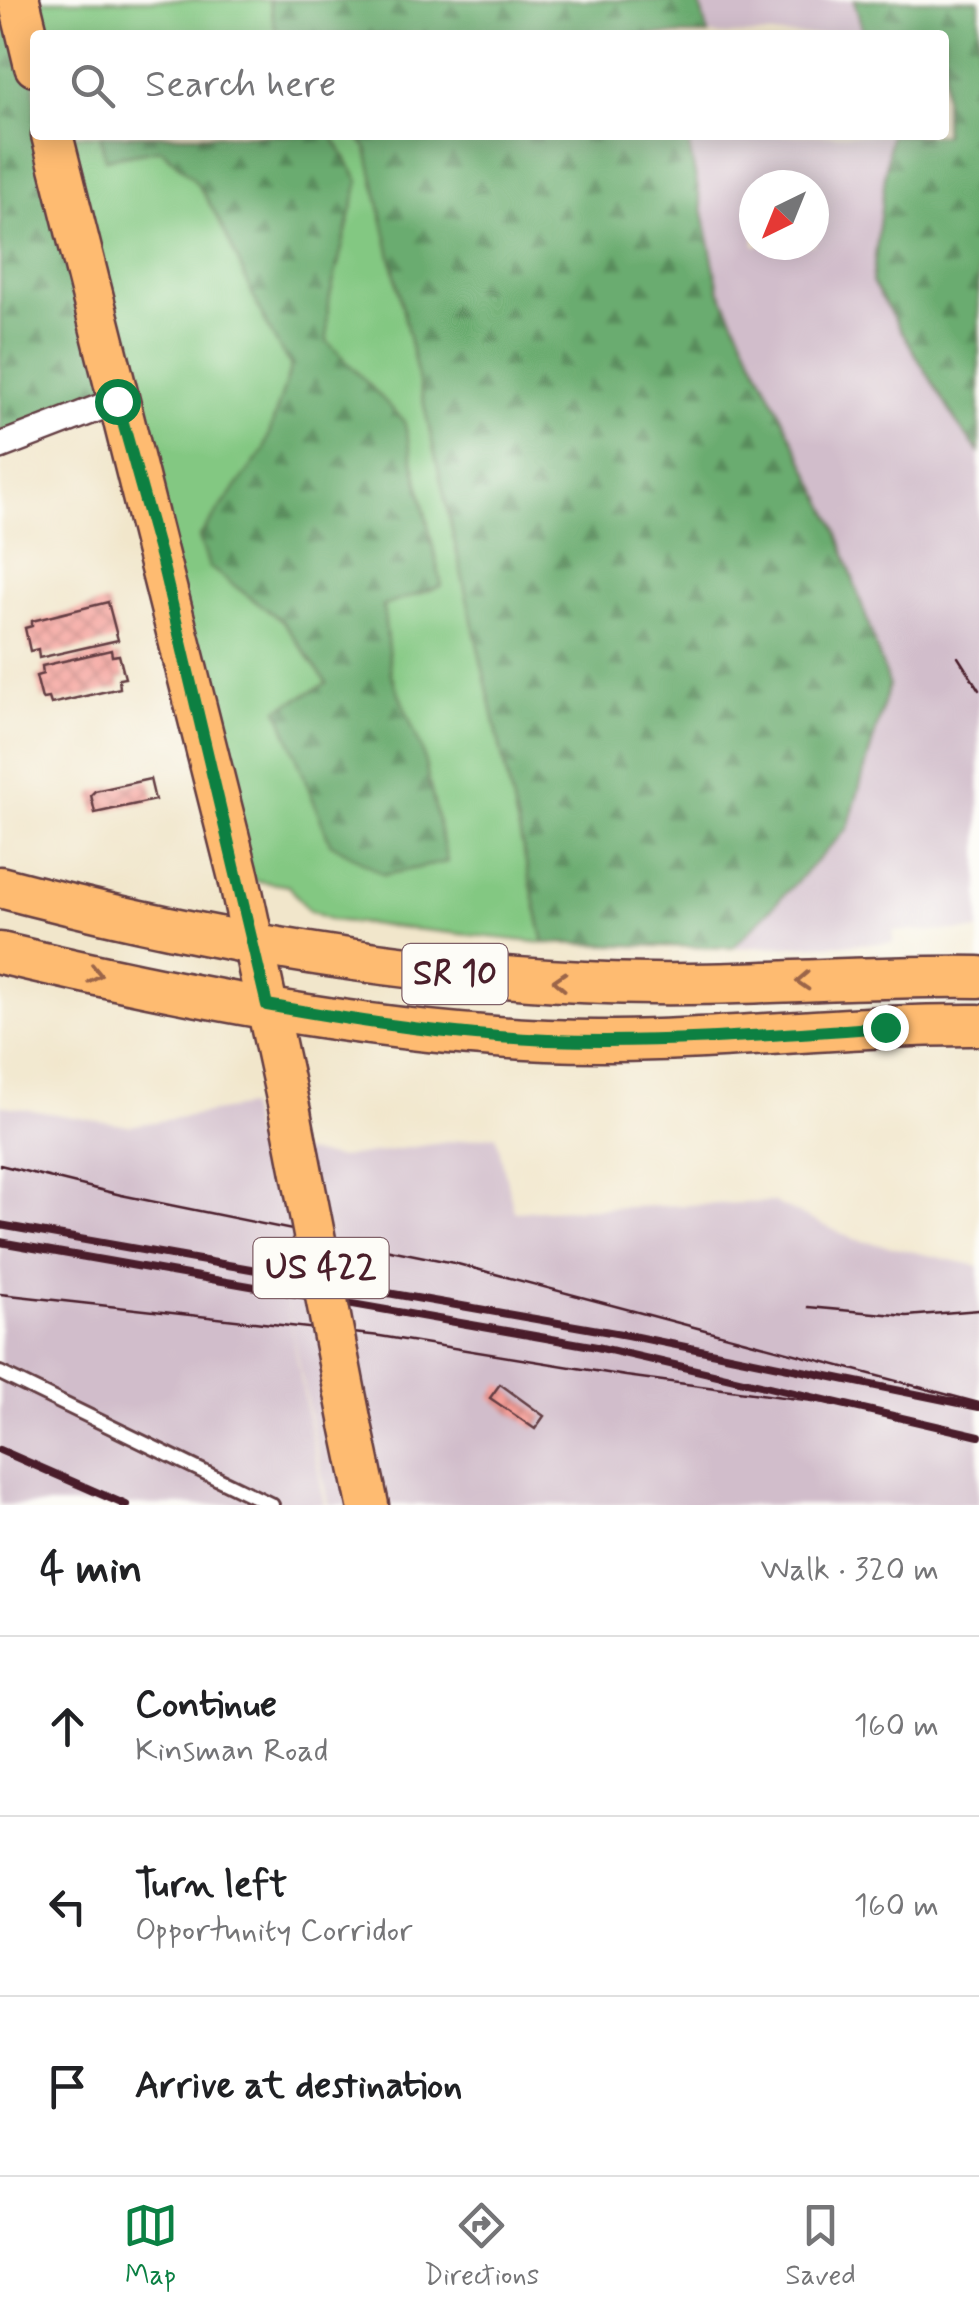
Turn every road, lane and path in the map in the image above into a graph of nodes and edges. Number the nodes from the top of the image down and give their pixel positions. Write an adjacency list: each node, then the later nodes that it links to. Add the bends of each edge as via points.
1 (19, 0): 2 (main road)
2 (30, 45)
3 (53, 140): 4 (main road, US 422)
4 (117, 401): 5 (street); 7 (main road, US 422)
5 (0, 446)
6 (0, 887): 7 (main road, SR 10)
7 (254, 943): 9 (main road, SR 10, one-way to 7, via 704,985 505,978); 10 (main road, US 422)
8 (0, 953): 10 (main road, SR 10, one-way to 10)
9 (979, 977)
10 (267, 1005): 11 (main road, SR 10, via 401,1028 549,1040 697,1040); 14 (main road, US 422, bridge)
11 (979, 1025)
12 (0, 1373): 13 (lane)
13 (272, 1505)
14 (368, 1505)

